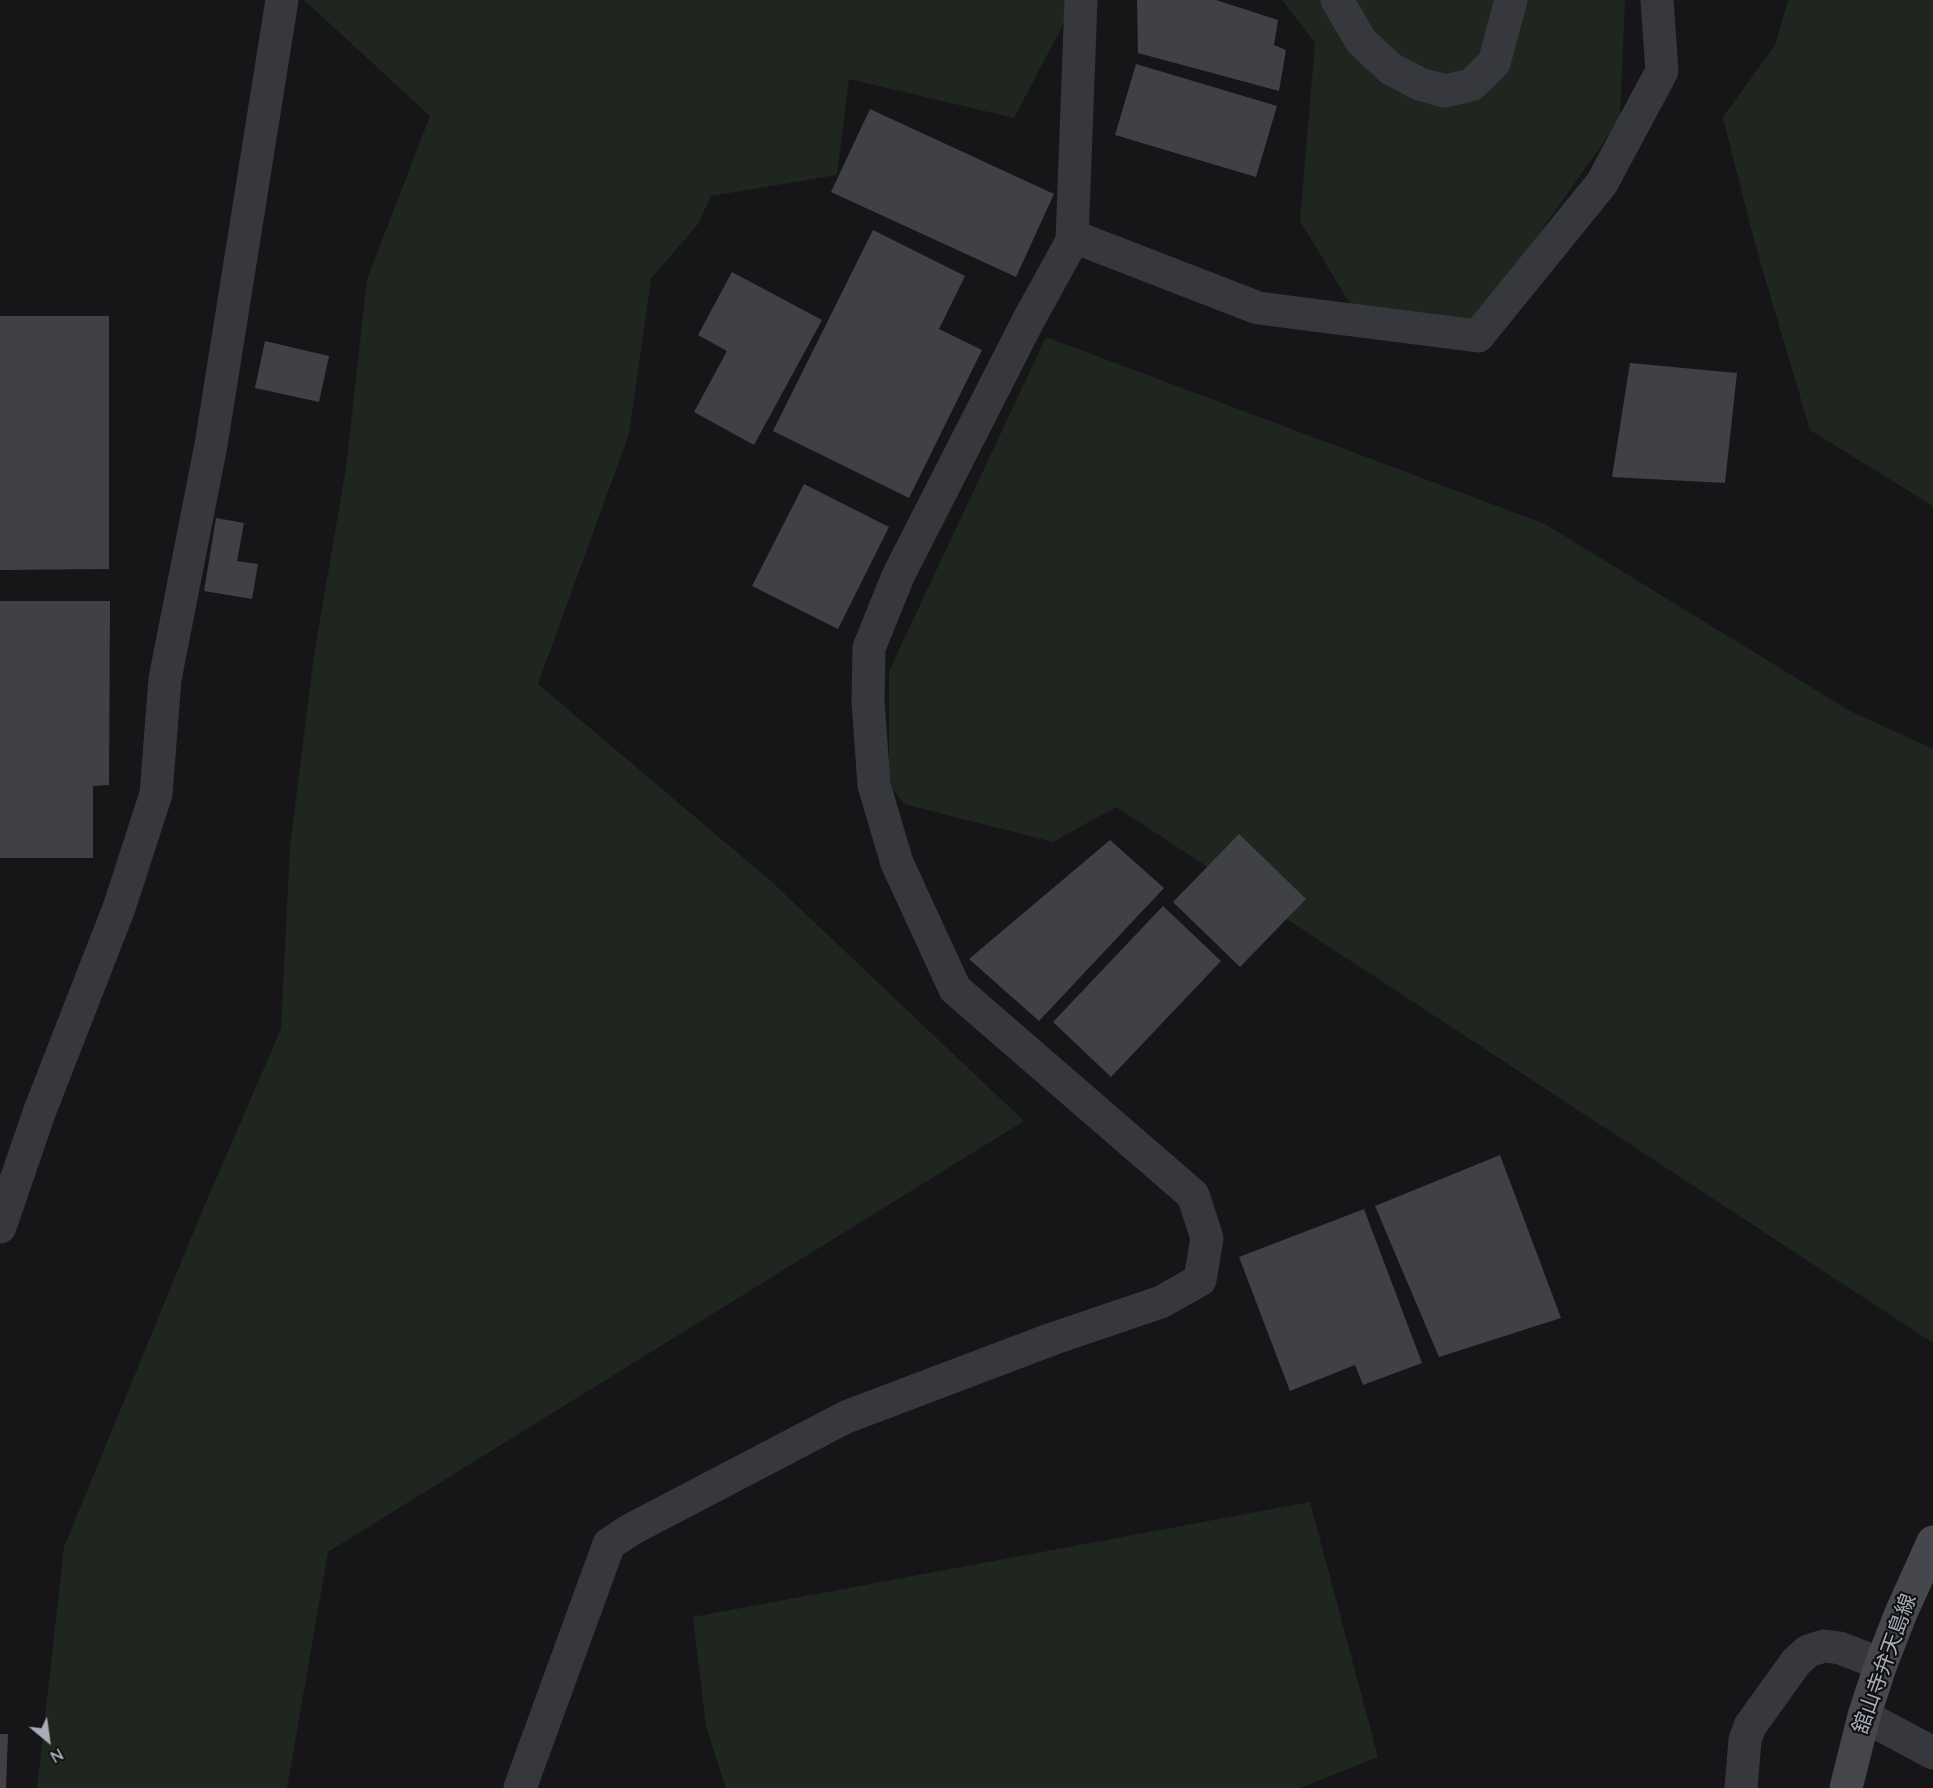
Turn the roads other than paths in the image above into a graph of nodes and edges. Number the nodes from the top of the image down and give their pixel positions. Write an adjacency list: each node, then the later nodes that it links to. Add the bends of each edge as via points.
1 (282, 0): 7 (street, via 211,445 165,679 156,794 119,908 39,1113)
2 (1081, 0): 6 (street)
3 (1337, 0): 4 (street, via 1361,41 1390,69 1445,91 1471,85 1494,63)
4 (1511, 0)
5 (1657, 0): 6 (street, via 1662,72 1602,183 1478,336 1258,308)
6 (1072, 236): 12 (street, via 898,576 869,648 874,785 897,863 954,989 1193,1195 1208,1238 1200,1280 1161,1302 846,1416 609,1544)
7 (0, 1227)
8 (1933, 1542): 9 (main road, 舘山寺弁天島線)
9 (1881, 1664): 10 (main road, 舘山寺弁天島線); 13 (street, via 1840,1648 1824,1646 1808,1651 1750,1726)
10 (1864, 1716): 11 (street); 14 (main road, 舘山寺弁天島線)
11 (1933, 1753)
12 (520, 1788)
13 (1741, 1788)
14 (1845, 1788)

